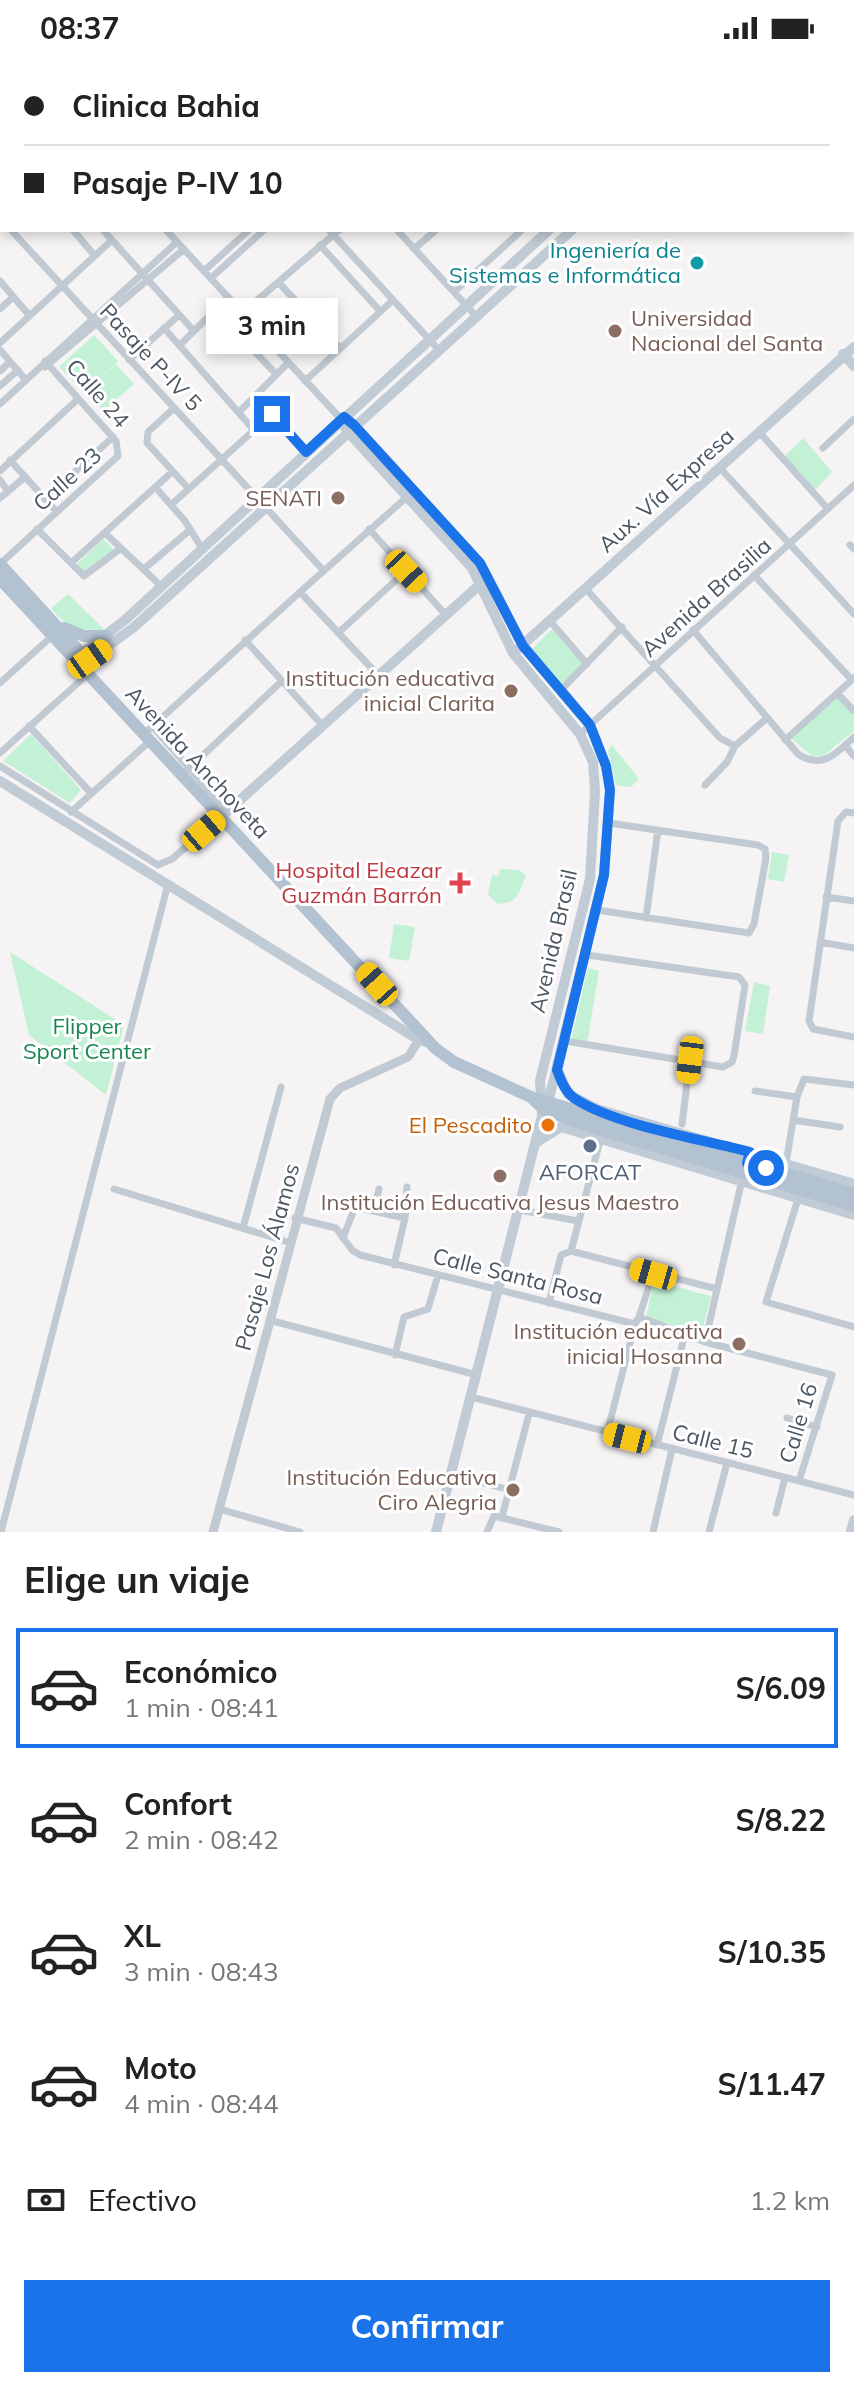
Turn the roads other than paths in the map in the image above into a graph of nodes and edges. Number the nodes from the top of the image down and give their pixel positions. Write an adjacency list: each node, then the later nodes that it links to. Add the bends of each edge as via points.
1 (13, 232): 26 (street, Pasaje P-IV 5)
2 (75, 232): 14 (street)
3 (87, 232): 14 (street)
4 (105, 232): 15 (street)
5 (168, 232): 16 (street)
6 (247, 232): 21 (street)
7 (262, 232): 23 (street)
8 (334, 232): 17 (street); 30 (street)
9 (399, 232): 19 (street)
10 (434, 232): 19 (street)
11 (520, 232): 27 (street)
12 (547, 232): 31 (main road)
13 (570, 232): 37 (main road)
14 (80, 238): 20 (street)
15 (112, 240): 20 (street); 22 (street)
16 (177, 242): 18 (street); 22 (street)
17 (320, 245): 25 (street); 33 (street)
18 (184, 249): 21 (street); 22 (street)
19 (414, 249): 27 (street)
20 (94, 255): 26 (street)
21 (204, 271): 23 (street)
22 (145, 277): 38 (street); 39 (street)
23 (211, 278): 29 (street)
24 (0, 281): 28 (street)
25 (279, 283): 35 (street); 46 (street)
26 (61, 285): 36 (street); 39 (street, Pasaje P-IV 5)
27 (454, 292): 31 (street)
28 (13, 297): 32 (street); 36 (street)
29 (230, 301): 34 (street); 35 (street)
30 (392, 301): 33 (street); 44 (street)
31 (466, 305): 37 (street); 44 (main road)
32 (0, 309)
33 (380, 311): 46 (street)
34 (218, 313): 41 (street); 56 (street)
35 (241, 314): 52 (street)
36 (29, 315): 42 (street)
37 (475, 315): 44 (main road)
38 (178, 316): 40 (street); 41 (street)
39 (93, 323): 49 (street, Pasaje P-IV 5); 51 (street)
40 (164, 328): 43 (street); 49 (street)
41 (193, 330): 43 (street)
42 (0, 343)
43 (180, 345): 64 (street)
44 (433, 345): 66 (main road); 68 (main road)
45 (854, 347): 48 (main road, Aux. Vía Expresa)
46 (340, 348): 58 (street)
47 (0, 350): 50 (street)
48 (843, 354): 53 (main road); 70 (main road, Aux. Vía Expresa)
49 (129, 360): 63 (street, Pasaje P-IV 5)
50 (10, 362): 54 (street); 55 (street)
51 (48, 364): 57 (street); 61 (street, Calle 24)
52 (287, 364): 56 (street); 58 (street)
53 (854, 366)
54 (18, 370): 57 (street); 59 (street)
55 (0, 371)
56 (276, 374): 60 (street)
57 (26, 380): 62 (street)
58 (305, 381): 66 (street)
59 (0, 386)
60 (256, 396): 64 (street); 65 (street)
61 (78, 399): 71 (street, Calle 24); 76 (street)
62 (0, 404)
63 (173, 409): 75 (street, Pasaje P-IV 5); 79 (street, via 148,432 150,448)
64 (240, 411): 69 (street)
65 (272, 414): 69 (street); 74 (street)
66 (341, 419): 68 (main road, Avenida Brasil); 74 (main road)
67 (854, 419): 72 (street)
68 (351, 428): 86 (main road, Avenida Brasil); 91 (main road); 108 (main road, Avenida Brasil, via 466,545)
69 (253, 429): 75 (street)
70 (759, 432): 77 (main road, Aux. Vía Expresa); 92 (street)
71 (113, 437): 73 (street, Calle 24); 89 (street)
72 (823, 448)
73 (119, 451): 93 (street, Calle 23, via 114,462)
74 (306, 452): 87 (main road)
75 (221, 457): 84 (street); 87 (street, Pasaje P-IV 5)
76 (10, 460): 78 (street); 80 (street)
77 (720, 468): 98 (street); 111 (main road, Aux. Vía Expresa)
78 (0, 471)
79 (172, 472): 83 (street); 84 (street)
80 (25, 477): 85 (street); 89 (street)
81 (0, 480): 85 (street)
82 (854, 485): 92 (street, Avenida Brasilia)
83 (156, 488): 90 (street); 97 (street)
84 (188, 488): 90 (street)
85 (8, 491): 88 (street)
86 (408, 496): 95 (street); 108 (main road, Avenida Brasil)
87 (257, 497): 91 (street, Pasaje P-IV 5); 100 (main road)
88 (0, 498)
89 (45, 499): 93 (street)
90 (172, 504): 96 (street)
91 (266, 507): 101 (main road); 105 (street, Pasaje P-IV 5)
92 (828, 509): 98 (street, Avenida Brasilia)
93 (57, 512): 94 (street, Calle 23)
94 (37, 529): 102 (street); 103 (street, Calle 23)
95 (369, 529): 105 (street); 106 (street)
96 (190, 530): 100 (street); 104 (street)
97 (106, 534): 99 (street); 102 (street)
98 (792, 544): 107 (street, Avenida Brasilia); 114 (street)
99 (120, 549): 102 (street, via 90,574 82,574); 104 (street)
100 (202, 549): 101 (street); 110 (main road)
101 (211, 559): 123 (main road)
102 (71, 563)
103 (0, 564): 117 (main road, Avenida Anchoveta)
104 (145, 568): 110 (street)
105 (323, 570): 112 (street)
106 (406, 571): 113 (street); 119 (street)
107 (754, 575): 118 (street, Avenida Brasilia); 127 (street)
108 (485, 580): 113 (main road); 122 (main road, Avenida Brasil)
109 (1, 582): 117 (main road, Avenida Anchoveta)
110 (161, 586): 120 (main road)
111 (586, 589): 115 (main road, Aux. Vía Expresa); 116 (street)
112 (300, 592): 119 (street); 121 (street)
113 (445, 614): 126 (main road)
114 (854, 614)
115 (550, 621): 122 (main road, Aux. Vía Expresa); 124 (street)
116 (622, 627): 124 (street); 125 (street)
117 (53, 630): 120 (main road); 123 (main road, Avenida Anchoveta); 129 (street)
118 (693, 630): 125 (street, Avenida Brasilia); 133 (street)
119 (338, 633): 126 (street)
120 (107, 636): 123 (main road)
121 (245, 640): 128 (street); 137 (street)
122 (518, 649): 130 (main road, Avenida Brasil); 138 (main road, Avenida Brasil)
123 (83, 664): 135 (street); 137 (main road, Avenida Anchoveta)
124 (587, 664): 130 (street)
125 (656, 665): 134 (street, Avenida Brasilia); 142 (street, via 720,738)
126 (378, 675): 136 (main road)
127 (853, 679): 131 (street)
128 (282, 681): 136 (street); 146 (street)
129 (0, 683)
130 (560, 691): 134 (main road, Avenida Brasil)
131 (837, 693): 132 (street); 140 (street)
132 (854, 711)
133 (767, 718): 140 (street); 142 (street)
134 (590, 725): 138 (street, Avenida Brasilia); 149 (main road, Avenida Brasil)
135 (29, 726): 143 (street); 151 (street)
136 (323, 726): 154 (main road)
137 (149, 734): 146 (main road, Avenida Anchoveta); 151 (street)
138 (580, 734): 150 (main road, Avenida Brasil, via 593,762)
139 (854, 737): 141 (street)
140 (785, 740): 141 (street, via 810,762 822,762)
141 (845, 745): 144 (street)
142 (735, 746): 148 (street)
143 (0, 753)
144 (854, 756)
145 (0, 766): 152 (street)
146 (187, 772): 154 (main road, Avenida Anchoveta)
147 (0, 781): 157 (main road)
148 (705, 785)
149 (610, 790): 150 (main road); 155 (main road, Avenida Brasil)
150 (595, 791): 174 (main road, Avenida Brasil, via 590,879 544,1062)
151 (91, 793): 152 (street)
152 (71, 812): 154 (street, via 153,863 167,863)
153 (854, 813): 158 (street, via 846,812 838,821)
154 (224, 814): 167 (main road, Avenida Anchoveta)
155 (609, 823): 156 (street); 160 (main road, Avenida Brasil)
156 (658, 830): 161 (street); 161 (street, via 758,845 766,858 749,933)
157 (167, 888): 167 (main road); 230 (street)
158 (826, 897): 159 (street); 162 (street)
159 (854, 901)
160 (597, 910): 161 (street); 164 (main road, Avenida Brasil)
161 (646, 918)
162 (820, 942): 163 (street); 165 (street, via 809,1021 821,1032)
163 (854, 948)
164 (587, 955): 166 (main road, Avenida Brasil); 168 (street, via 739,977 745,985 732,1062 723,1067)
165 (854, 1037)
166 (565, 1041): 168 (street); 169 (main road, Avenida Brasil)
167 (424, 1042): 174 (main road, Avenida Anchoveta); 192 (street, Pasaje Los Álamos, via 400,1062 334,1092)
168 (690, 1060): 176 (street)
169 (557, 1070): 174 (main road, Avenida Brasil); 181 (main road, via 568,1094 578,1101)
170 (854, 1085): 173 (street, via 810,1077 801,1083)
171 (281, 1087): 195 (street)
172 (755, 1091): 173 (street)
173 (797, 1097): 175 (street)
174 (541, 1105): 178 (main road, Avenida Anchoveta); 179 (main road, Avenida Brasil); 181 (main road, Avenida Anchoveta)
175 (793, 1120): 177 (street); 180 (street)
176 (682, 1124)
177 (840, 1127)
178 (603, 1134): 179 (main road, via 561,1127); 181 (main road, Avenida Anchoveta); 194 (street)
179 (536, 1143): 190 (main road, Avenida Brasil)
180 (786, 1163): 181 (main road); 182 (main road)
181 (745, 1168): 186 (main road, Avenida Anchoveta); 187 (main road, Avenida Anchoveta); 202 (street)
182 (854, 1184)
183 (407, 1187): 193 (street)
184 (114, 1189): 195 (street)
185 (379, 1189): 189 (street)
186 (854, 1194)
187 (799, 1195): 188 (main road, Avenida Anchoveta); 191 (main road); 207 (street, via 766,1302)
188 (854, 1206)
189 (374, 1210): 193 (street); 196 (street, via 352,1208)
190 (520, 1210): 194 (street); 203 (main road, Avenida Brasil)
191 (854, 1215)
192 (295, 1218): 196 (street, Calle Santa Rosa, via 336,1228); 197 (street, Pasaje Los Álamos)
193 (405, 1218): 199 (street)
194 (578, 1221): 198 (street)
195 (243, 1228): 197 (street)
196 (343, 1238): 199 (street, Calle Santa Rosa, via 360,1255)
197 (288, 1242): 205 (street, Pasaje Los Álamos)
198 (571, 1251): 200 (street); 204 (street, via 561,1255)
199 (394, 1265): 201 (street, Calle Santa Rosa)
200 (653, 1274): 202 (street); 206 (street)
201 (438, 1275): 203 (street, Calle Santa Rosa); 210 (street, via 428,1309 404,1317 400,1324)
202 (717, 1289): 209 (street)
203 (499, 1290): 204 (street, Calle Santa Rosa); 211 (main road, Avenida Brasil)
204 (549, 1303): 206 (street, Calle Santa Rosa)
205 (269, 1320): 210 (street); 226 (street, Pasaje Los Álamos)
206 (637, 1320): 208 (street, Calle Santa Rosa); 217 (street)
207 (854, 1327)
208 (685, 1334): 209 (street, Calle Santa Rosa); 218 (street)
209 (705, 1342): 212 (street, Calle Santa Rosa)
210 (395, 1355): 211 (street)
211 (477, 1375): 213 (main road, Avenida Brasil)
212 (832, 1375): 216 (street, Calle 16)
213 (471, 1397): 214 (street, Calle 15); 221 (main road, Avenida Brasil)
214 (529, 1414): 217 (street, Calle 15); 224 (street)
215 (787, 1418): 216 (street)
216 (817, 1427): 223 (street, Calle 16)
217 (607, 1433): 218 (street, Calle 15)
218 (657, 1445): 219 (street, Calle 15)
219 (672, 1449): 220 (street, Calle 15); 236 (street)
220 (727, 1463): 222 (street, Calle 15); 237 (street)
221 (451, 1475): 224 (street); 233 (main road, Avenida Brasil)
222 (785, 1478): 223 (street, Calle 15); 227 (street)
223 (799, 1481): 225 (street, Calle 15)
224 (511, 1490): 228 (street)
225 (854, 1495)
226 (219, 1509): 231 (street, Pasaje Los Álamos); 232 (street)
227 (776, 1513)
228 (502, 1517): 234 (street, via 492,1517); 235 (street)
229 (854, 1520): 238 (main road)
230 (1, 1532)
231 (213, 1532)
232 (300, 1532)
233 (436, 1532)
234 (487, 1532)
235 (559, 1532)
236 (653, 1532)
237 (709, 1532)
238 (851, 1532)

